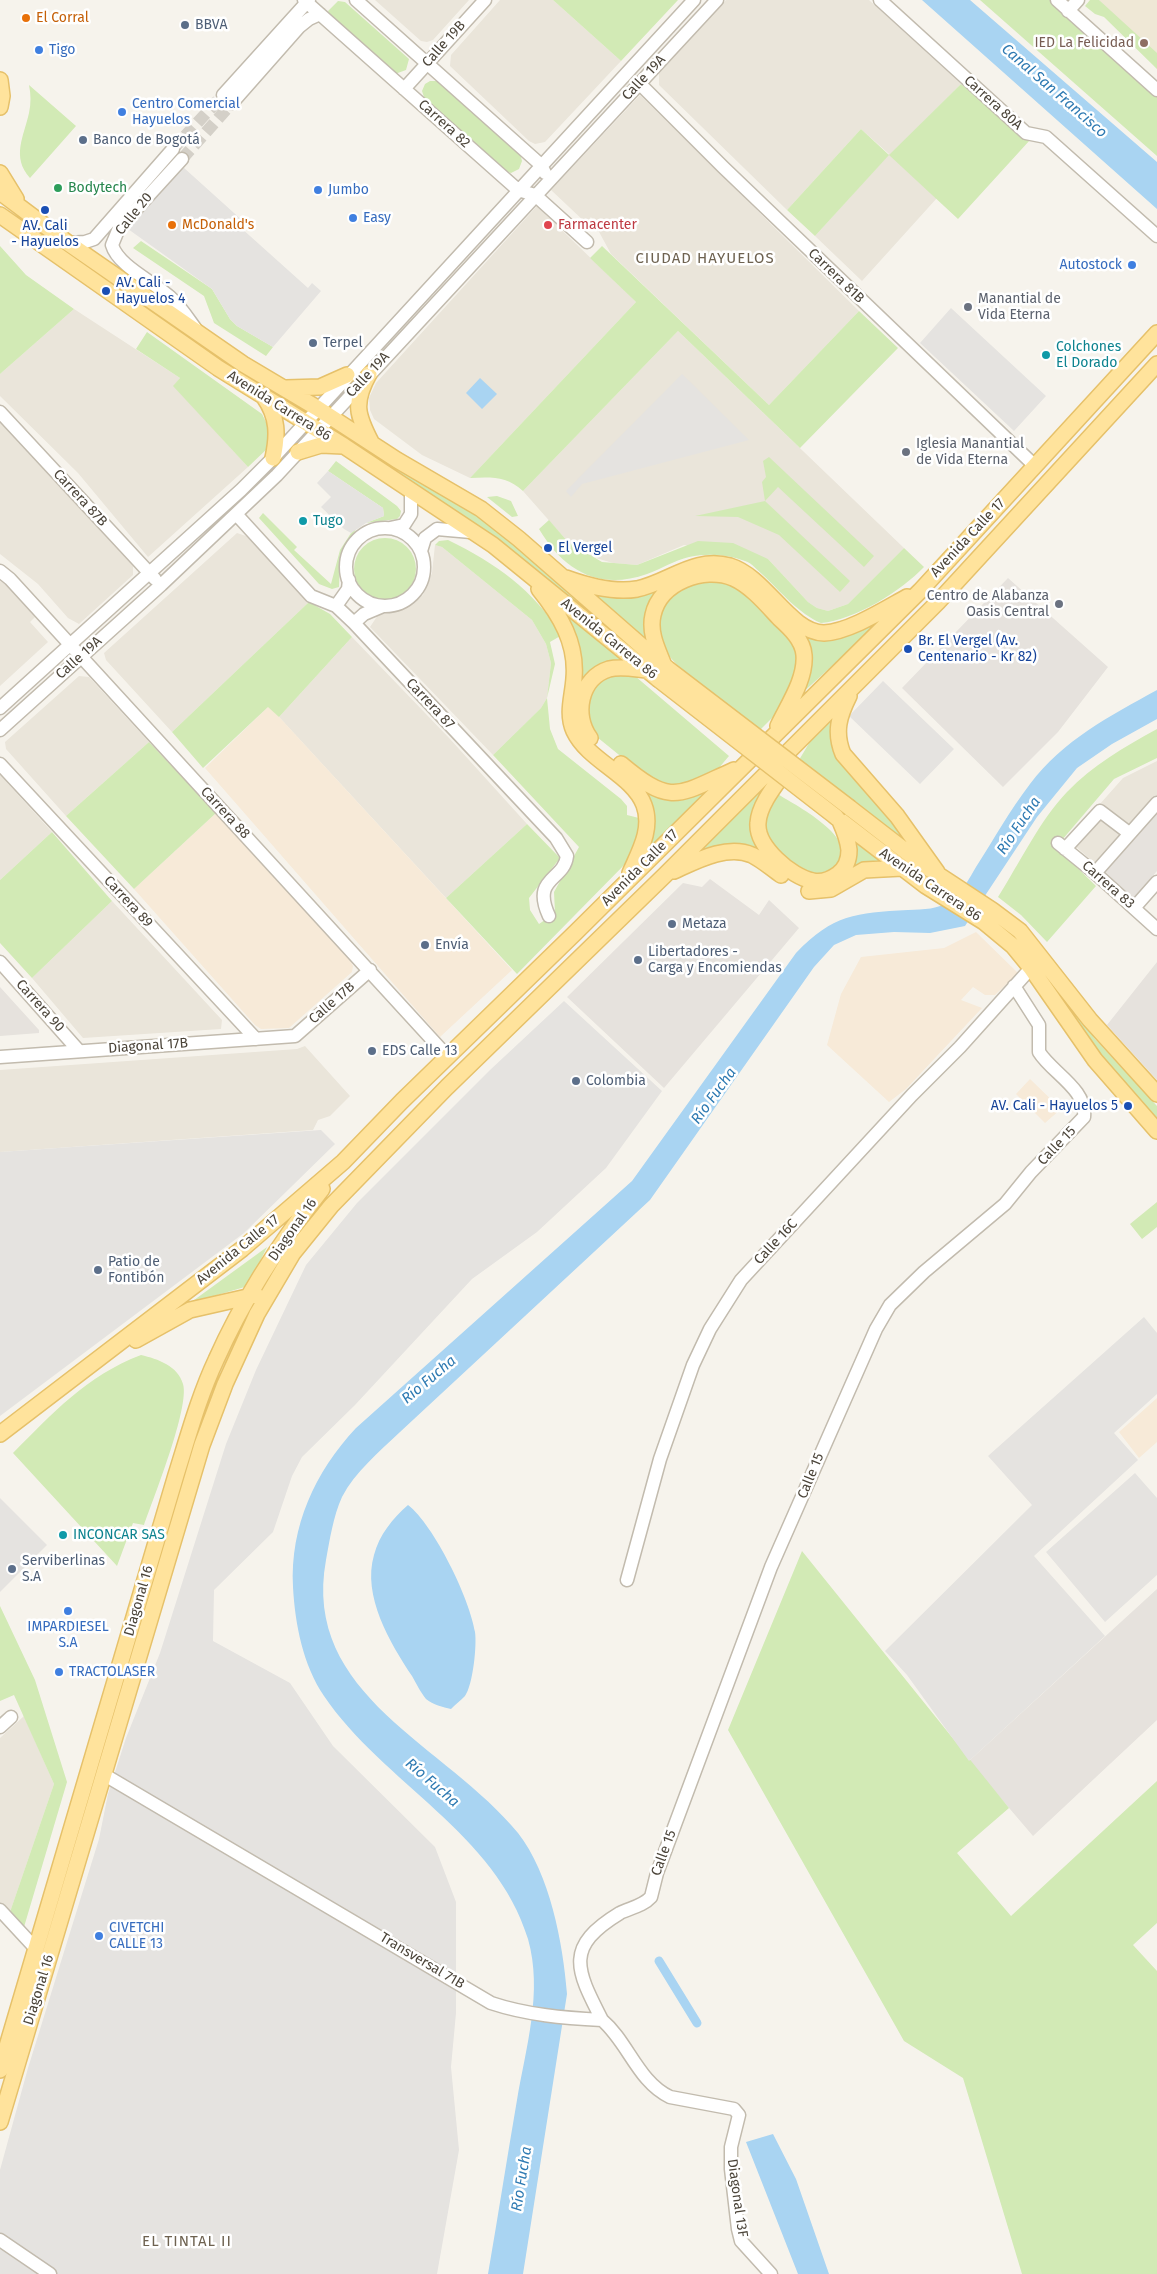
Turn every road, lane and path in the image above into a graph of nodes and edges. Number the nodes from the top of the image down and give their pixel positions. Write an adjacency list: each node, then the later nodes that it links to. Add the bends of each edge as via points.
1 (356, 0): 10 (street)
2 (485, 0): 10 (street, Calle 19B)
3 (694, 0): 17 (street, Calle 19A)
4 (717, 0): 13 (street, Calle 19A)
5 (880, 0): 24 (street, Carrera 80A, via 1026,133 1046,137)
6 (307, 1): 9 (street, Carrera 82); 9 (street, via 227,99 299,27)
7 (1058, 1): 8 (street)
8 (1073, 5): 11 (street); 15 (street)
9 (320, 14): 14 (street, Carrera 82)
10 (427, 63): 14 (street, Calle 19B); 17 (street)
11 (1157, 79)
12 (0, 80): 16 (main road)
13 (639, 83): 20 (street, Calle 19A); 43 (street, Carrera 81B)
14 (404, 89): 19 (street, Carrera 82)
15 (1157, 90)
16 (0, 108)
17 (541, 165): 19 (street, Calle 19A); 20 (street, via 545,175)
18 (0, 173): 22 (main road)
19 (518, 190): 20 (street, Carrera 82); 31 (street, Calle 19A)
20 (540, 190): 25 (street, Carrera 82); 30 (street, Calle 19A)
21 (0, 192): 22 (main road, Avenida Carrera 86)
22 (22, 206): 26 (main road, Avenida Carrera 86)
23 (4, 219): 33 (main road, Avenida Carrera 86)
24 (1157, 236)
25 (587, 242)
26 (68, 243): 27 (main road, Avenida Carrera 86); 27 (street, Calle 20, via 94,239 177,154 119,228 112,245 119,259 178,304)
27 (198, 332): 32 (main road, Avenida Carrera 86, via 243,364)
28 (1157, 333): 43 (main road, Avenida Calle 17)
29 (1157, 364): 62 (main road, Avenida Calle 17, via 944,596)
30 (369, 374): 36 (street, Calle 19A); 39 (main road, via 360,390 358,411)
31 (347, 375): 32 (main road, via 320,387); 34 (street, Calle 19A)
32 (285, 388): 34 (main road, Avenida Carrera 86)
33 (263, 396): 37 (main road, Avenida Carrera 86); 42 (main road, via 274,414 278,431)
34 (317, 408): 36 (main road, Avenida Carrera 86); 37 (street, Calle 19A)
35 (0, 412): 51 (street, Carrera 87B)
36 (330, 416): 38 (street, Calle 19A); 39 (main road, Avenida Carrera 86)
37 (305, 421): 38 (main road, Avenida Carrera 86); 42 (street, Calle 19A)
38 (318, 430): 40 (main road, Avenida Carrera 86); 41 (street, Calle 19A)
39 (372, 444): 52 (main road, Avenida Carrera 86, via 481,509)
40 (344, 446): 41 (main road, via 320,445); 44 (main road, Avenida Carrera 86)
41 (298, 452): 45 (street, Calle 19A)
42 (273, 458): 51 (street, Calle 19A)
43 (1035, 466): 55 (main road, Avenida Calle 17)
44 (411, 491): 46 (street, via 410,514 406,522); 47 (main road, Avenida Carrera 86)
45 (236, 514): 54 (street, Calle 19A); 56 (street, Carrera 87, via 311,596)
46 (388, 528): 48 (street, via 407,535); 53 (street, via 370,531 355,543 347,561)
47 (475, 533): 48 (street, via 437,529 425,538); 49 (main road, Avenida Carrera 86)
48 (420, 551): 57 (street, via 424,571 416,590 401,603)
49 (522, 568): 61 (main road, Avenida Carrera 86); 76 (main road, via 556,610 572,645 574,678 570,716 575,731 586,748 630,786 644,805 646,830)
50 (0, 571): 59 (street, Carrera 88)
51 (150, 573): 54 (street, Carrera 87B); 59 (street, Calle 19A)
52 (560, 576): 55 (main road, via 592,586 626,590 647,586 690,567 721,564 742,571 796,620 823,633 851,625); 61 (main road, Avenida Carrera 86)
53 (349, 580): 56 (street, via 345,594); 57 (street, via 362,598)
54 (160, 585): 60 (street, Calle 19A)
55 (920, 591): 66 (main road, Avenida Calle 17)
56 (336, 606): 58 (street, Carrera 87)
57 (383, 606): 58 (street, via 364,614)
58 (354, 623): 79 (street, Carrera 87, via 565,850 566,861 545,886 544,905)
59 (70, 644): 60 (street, Carrera 88); 63 (street, Calle 19A)
60 (81, 655): 65 (street, Calle 19A); 84 (street, Carrera 88)
61 (659, 671): 66 (main road, via 652,629 653,614 661,599 690,577 722,575 740,582 779,618 803,648 802,673); 68 (main road, via 613,668 601,672 588,684 582,699 581,718 595,743 660,792 690,790); 70 (main road, Avenida Carrera 86, bridge); 77 (main road, Avenida Carrera 86, bridge, via 850,808)
62 (854, 687): 64 (main road, Avenida Calle 17); 77 (main road, via 838,725 843,754 930,859)
63 (0, 708)
64 (817, 723): 70 (main road, via 761,810 760,836 772,855 796,874 823,881 840,873 848,862 848,845); 74 (main road, Avenida Calle 17)
65 (0, 730)
66 (774, 734): 68 (main road, Avenida Calle 17)
67 (0, 764): 87 (street, Carrera 89)
68 (742, 766): 76 (main road, Avenida Calle 17)
69 (1157, 803): 71 (street)
70 (838, 819): 72 (main road, Avenida Carrera 86)
71 (1128, 833): 73 (street); 73 (street, Carrera 83, via 1100,811 1061,846)
72 (902, 868): 74 (main road, via 864,870 836,887 816,892 796,885 760,859 744,853 717,854); 77 (main road, Avenida Carrera 86)
73 (1095, 872): 78 (street, Carrera 83)
74 (665, 875): 94 (main road, Avenida Calle 17, via 352,1183 308,1233)
75 (1157, 882): 78 (street)
76 (625, 883): 89 (main road, Avenida Calle 17)
77 (943, 885): 80 (main road, Avenida Carrera 86)
78 (1134, 908): 81 (street, Carrera 83)
79 (549, 916)
80 (988, 916): 83 (main road, Avenida Carrera 86); 91 (main road, Avenida Carrera 86, via 1020,930 1090,1020)
81 (1157, 929)
82 (0, 962): 88 (street, Carrera 90)
83 (1031, 968): 85 (street, Calle 16C); 92 (main road, Avenida Carrera 86, via 1095,1060)
84 (370, 970): 86 (street, Calle 17B); 89 (street, Carrera 88)
85 (1014, 986): 98 (street, Calle 16C, via 741,1280 692,1365 660,1459); 104 (street, Calle 15, via 1039,1025 1039,1052 1080,1096 1084,1117 1004,1204 890,1305 876,1329 771,1567 656,1873 651,1897 620,1914 584,1944 578,1958 580,1976)
86 (295, 1036): 87 (street, Diagonal 17B)
87 (256, 1039): 88 (street, Diagonal 17B)
88 (79, 1051): 90 (street, Diagonal 17B)
89 (448, 1056): 93 (main road, Avenida Calle 17)
90 (0, 1057)
91 (1157, 1094)
92 (1157, 1131)
93 (343, 1162): 95 (main road, Diagonal 16, via 289,1233); 96 (main road, Avenida Calle 17, via 242,1249)
94 (270, 1292): 95 (main road, Avenida Calle 17); 101 (main road, Diagonal 16, via 241,1348 202,1445)
95 (249, 1296): 96 (main road, Avenida Calle 17, via 205,1305 179,1315); 103 (main road, Diagonal 16, via 215,1361 184,1448)
96 (89, 1367): 97 (main road, Avenida Calle 17)
97 (0, 1434)
98 (627, 1580)
99 (11, 1717): 100 (street)
100 (0, 1727)
101 (103, 1774): 104 (street, Transversal 71B, via 491,2003 513,2010); 106 (main road, Diagonal 16)
102 (0, 1910): 103 (street)
103 (37, 1950): 105 (main road, Diagonal 16)
104 (602, 2020): 109 (street, Diagonal 13F, via 627,2048 641,2072 663,2094 725,2106 738,2112 730,2169 738,2229 741,2241)
105 (0, 2070)
106 (0, 2122)
107 (0, 2240): 108 (street)
108 (50, 2274)
109 (771, 2274)

